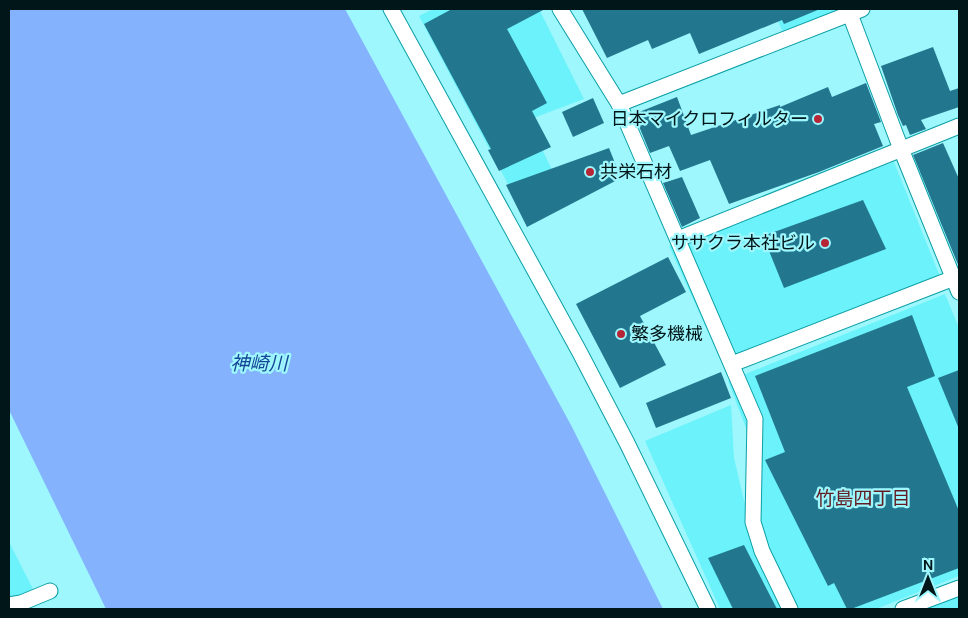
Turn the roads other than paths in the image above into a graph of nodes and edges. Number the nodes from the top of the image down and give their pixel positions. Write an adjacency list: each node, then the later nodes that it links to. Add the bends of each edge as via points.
1 (391, 9): 13 (street, via 627,443)
2 (560, 9): 4 (street)
3 (853, 10): 4 (street); 6 (street)
4 (619, 104): 7 (street)
5 (959, 126): 6 (street)
6 (901, 150): 7 (street); 8 (street)
7 (678, 239): 9 (street)
8 (957, 282): 9 (street)
9 (732, 364): 14 (street, via 755,419 753,522 762,551)
10 (959, 588): 15 (street)
11 (50, 591): 12 (street)
12 (9, 606)
13 (708, 609)
14 (790, 609)
15 (903, 609)

